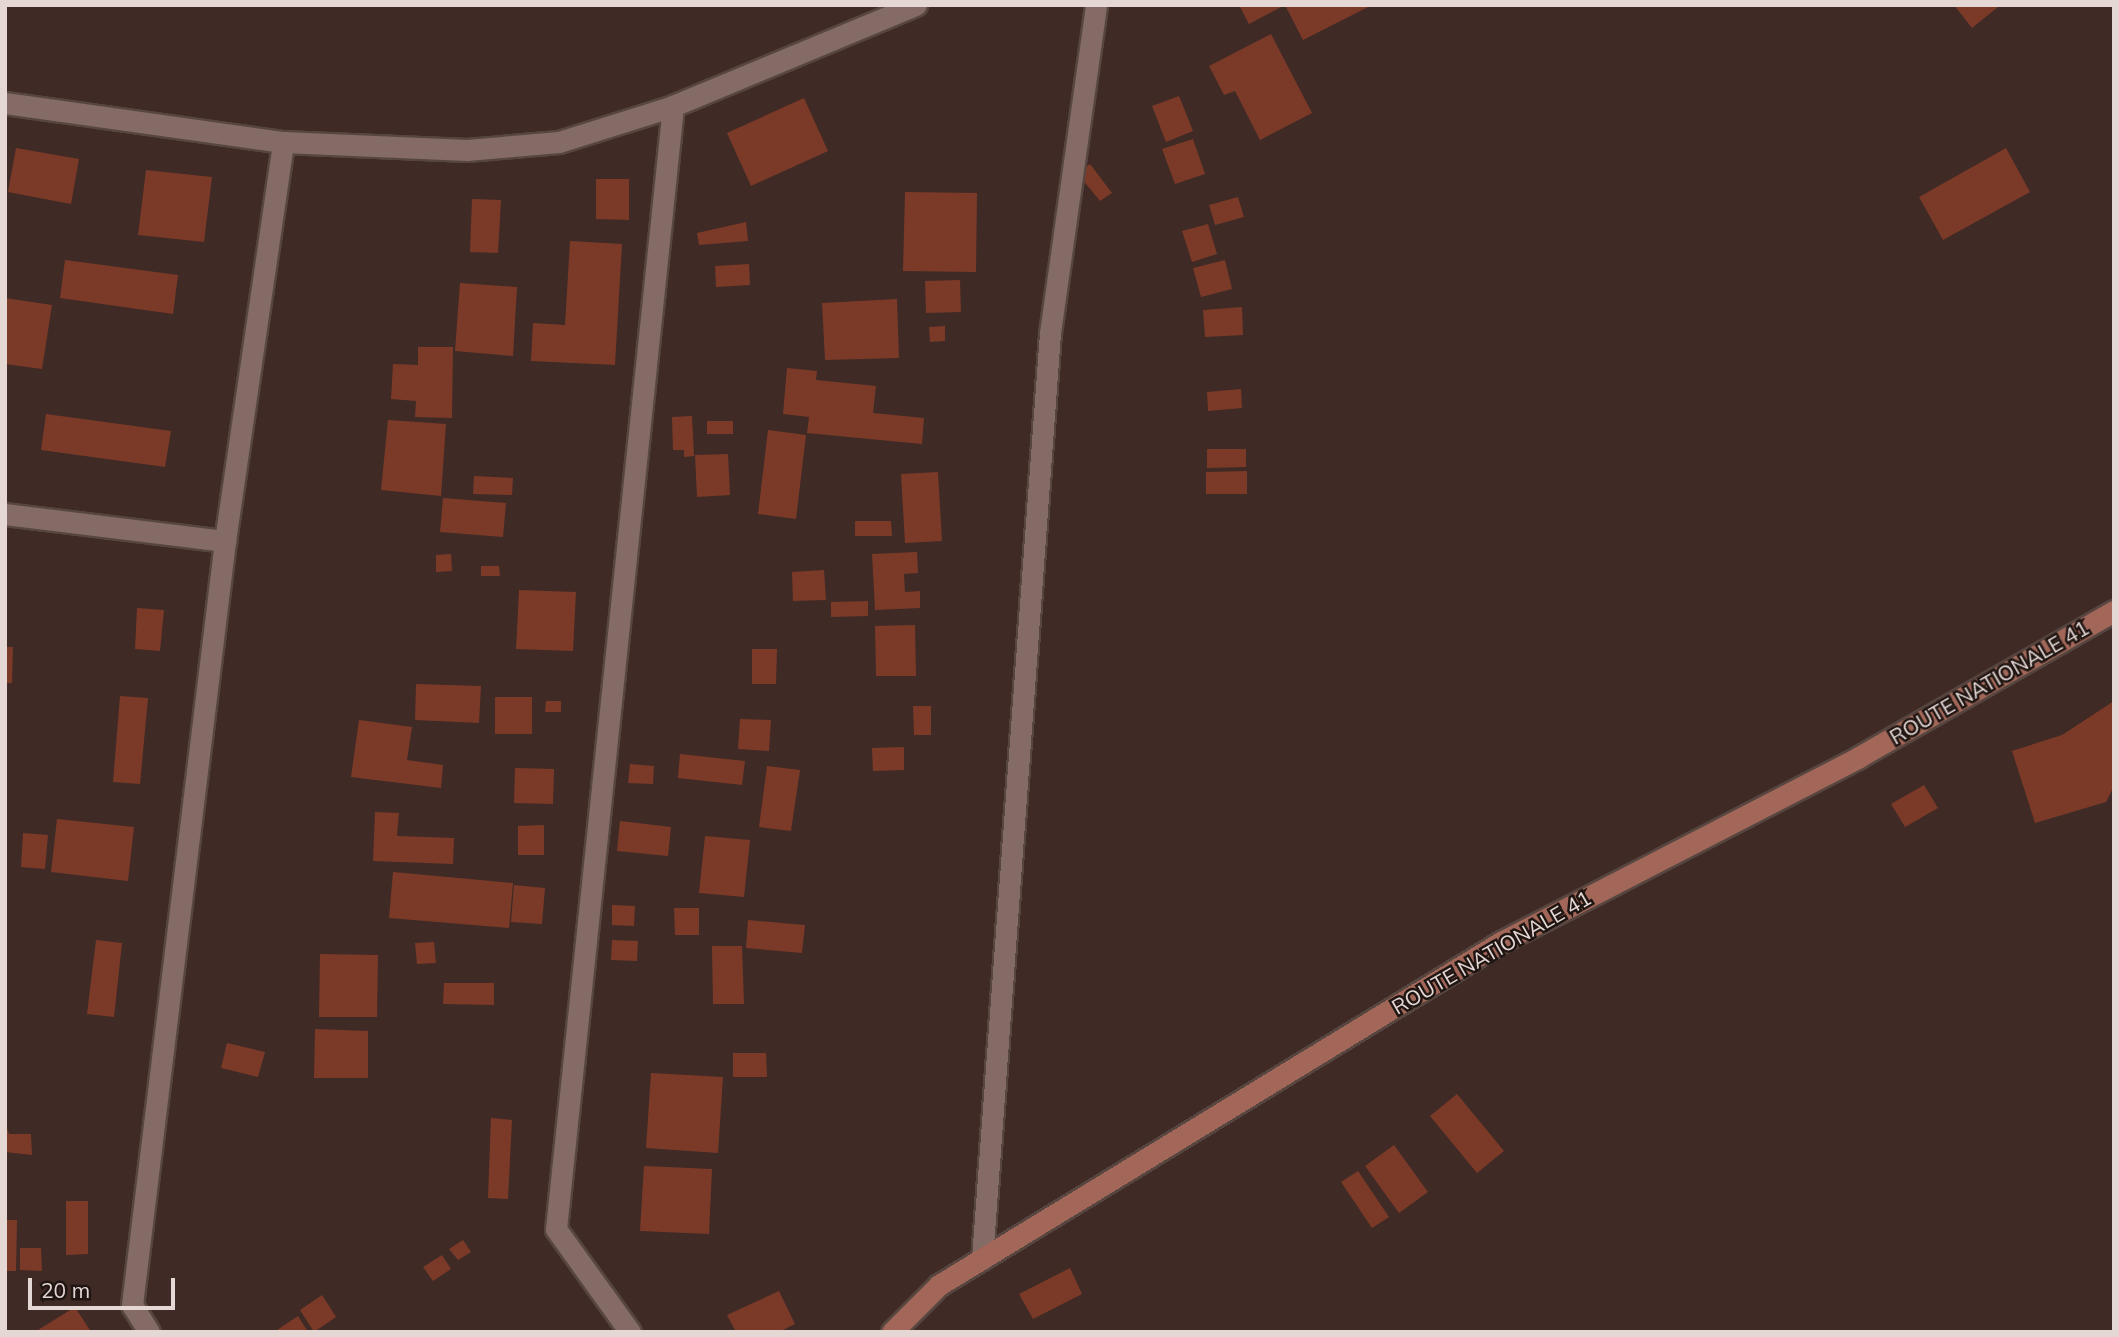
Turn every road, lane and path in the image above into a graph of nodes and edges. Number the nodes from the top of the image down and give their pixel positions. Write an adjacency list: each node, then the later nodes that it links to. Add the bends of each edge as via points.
1 (916, 5): 4 (street)
2 (1096, 5): 9 (street, via 1050,333)
3 (5, 103): 5 (street)
4 (673, 106): 5 (street, via 546,144 467,150); 11 (street, via 556,1229)
5 (284, 142): 7 (street)
6 (5, 514): 7 (street)
7 (225, 541): 10 (street, via 131,1304)
8 (2114, 611): 9 (street, ROUTE NATIONALE 41, via 1859,757 1501,942)
9 (982, 1259): 12 (street, ROUTE NATIONALE 41, via 939,1285)
10 (149, 1332)
11 (630, 1332)
12 (892, 1332)

